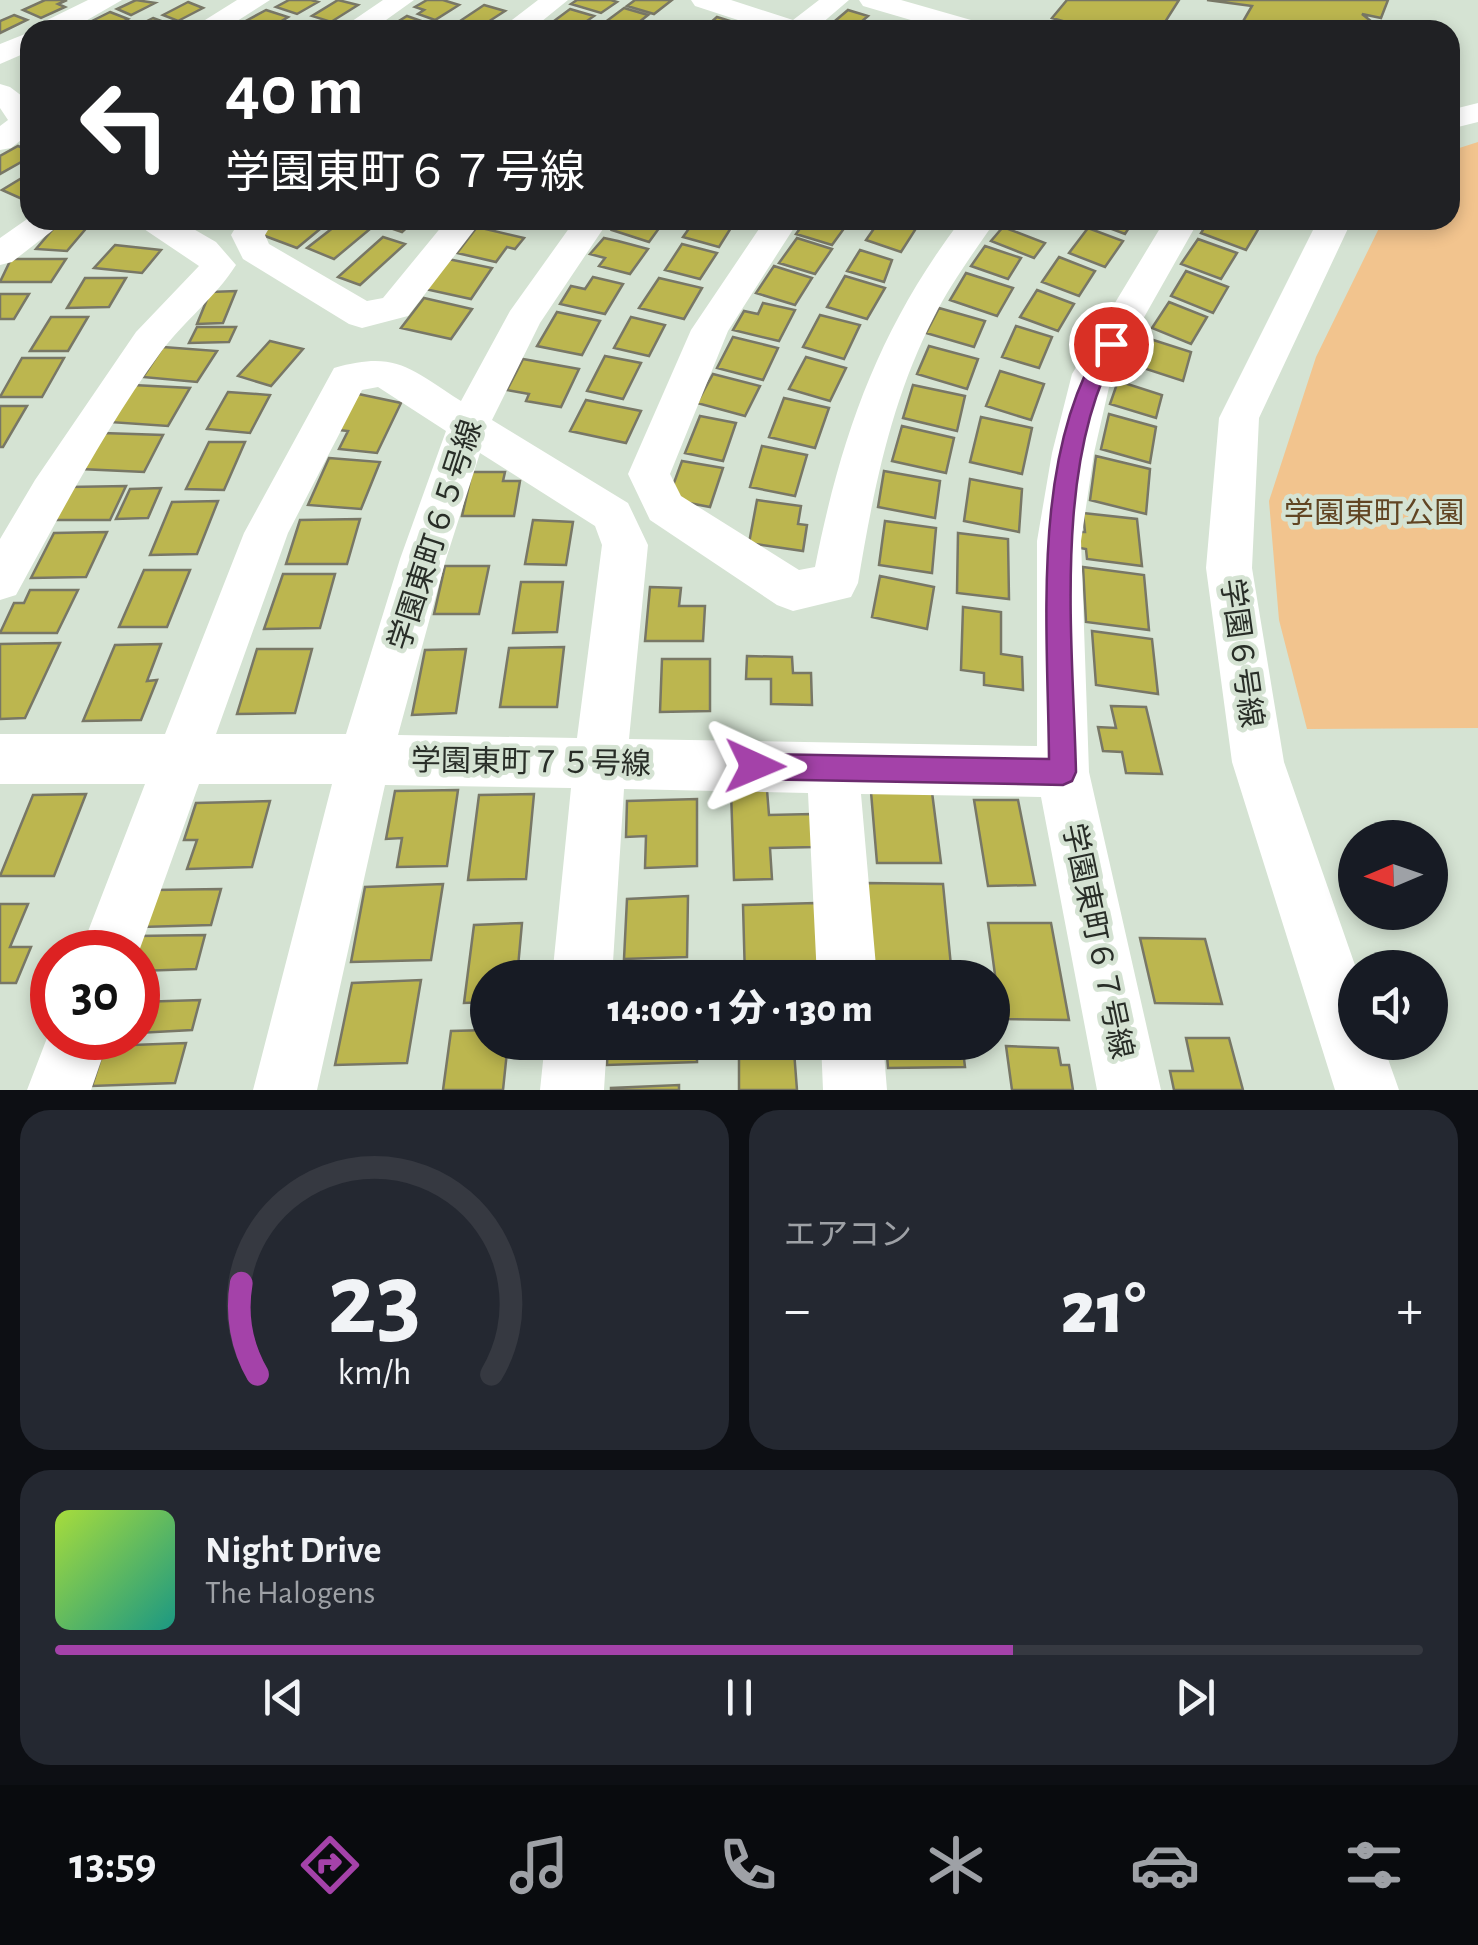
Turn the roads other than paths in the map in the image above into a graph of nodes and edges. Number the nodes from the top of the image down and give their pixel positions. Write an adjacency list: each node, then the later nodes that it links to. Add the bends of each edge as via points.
1 (109, 0): 8 (street)
2 (256, 0): 9 (street)
3 (402, 0): 10 (street)
4 (555, 0): 11 (street)
5 (836, 0): 13 (street)
6 (872, 0): 14 (street)
7 (703, 8): 12 (street)
8 (69, 20)
9 (221, 20)
10 (369, 20)
11 (527, 20)
12 (754, 20)
13 (809, 20)
14 (941, 20)
15 (0, 93): 16 (street)
16 (20, 109)
17 (35, 230): 26 (street)
18 (170, 230): 28 (street, via 218,265 150,341)
19 (251, 230): 20 (street, via 255,251 362,315 395,307)
20 (457, 230)
21 (585, 230): 27 (street, 学園東町６５号線, via 523,320)
22 (775, 230): 23 (street, via 710,330 649,474 664,508 793,591 835,583 862,459 888,380 912,320)
23 (972, 230)
24 (1177, 230): 34 (street, 学園東町６７号線, via 1092,374 1073,453 1059,541)
25 (1329, 230): 46 (street, 学園６号線, via 1238,418 1229,568 1258,762)
26 (0, 254)
27 (469, 424): 30 (street, via 384,372 348,378 266,533); 31 (street, 学園東町６５号線); 32 (street, via 612,515 625,545)
28 (0, 581)
29 (0, 759): 30 (street, 学園東町７５号線)
30 (181, 759): 31 (street, 学園東町７５号線); 35 (street)
31 (364, 759): 32 (street, 学園東町７５号線); 42 (street, 学園東町６５号線)
32 (600, 763): 33 (street, 学園東町７５号線); 36 (street)
33 (833, 768): 34 (street, 学園東町７５号線); 37 (street)
34 (1063, 772): 45 (street, 学園東町６７号線)
35 (117, 930)
36 (584, 960)
37 (847, 960)
38 (70, 1060): 41 (street)
39 (574, 1060): 43 (street)
40 (853, 1060): 44 (street)
41 (59, 1090)
42 (285, 1090)
43 (572, 1090)
44 (855, 1090)
45 (1129, 1090)
46 (1366, 1090)

